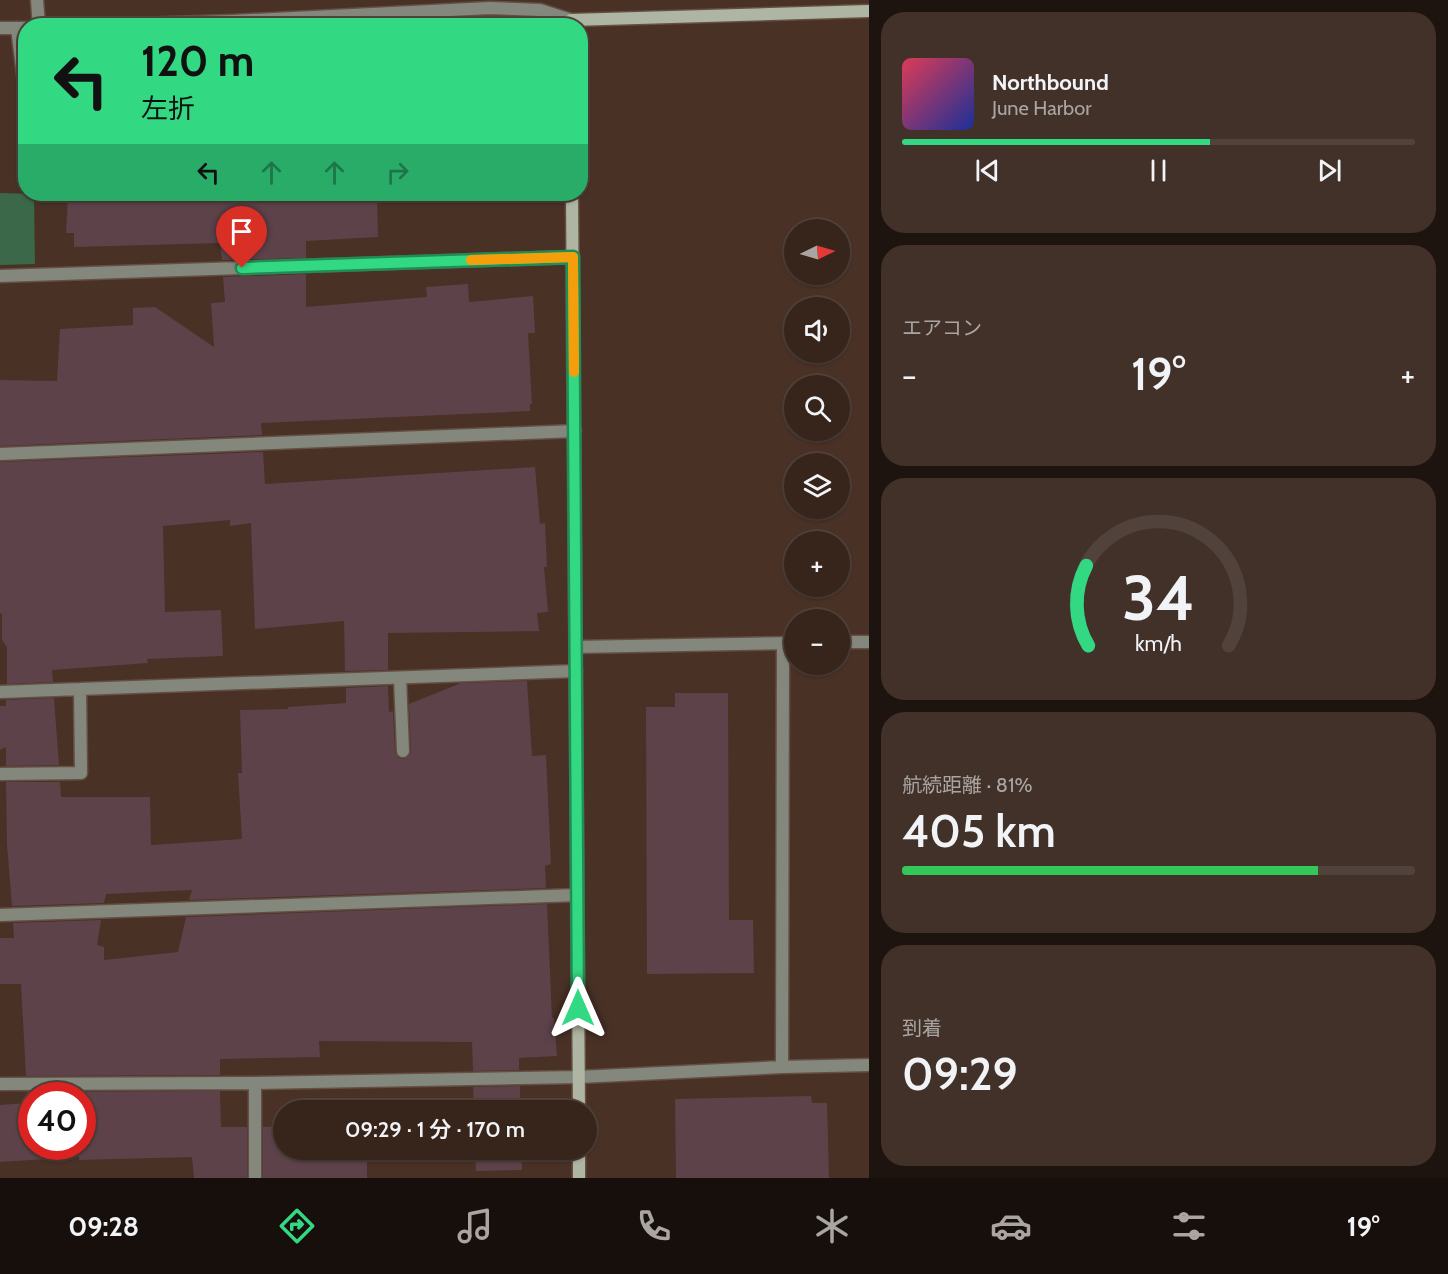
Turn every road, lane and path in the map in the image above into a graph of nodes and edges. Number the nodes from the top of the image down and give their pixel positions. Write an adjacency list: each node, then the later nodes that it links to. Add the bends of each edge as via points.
1 (37, 0): 4 (street)
2 (490, 4): 5 (street); 6 (street, via 540,10)
3 (869, 11): 7 (street)
4 (38, 18)
5 (301, 18)
6 (559, 18)
7 (588, 22)
8 (0, 28): 9 (street)
9 (18, 28)
10 (572, 201): 11 (street)
11 (573, 257): 12 (street); 13 (street)
12 (0, 276)
13 (575, 431): 14 (street); 18 (street)
14 (0, 454)
15 (850, 642): 16 (street)
16 (869, 642)
17 (784, 643): 18 (street)
18 (576, 647): 19 (street)
19 (576, 671): 21 (street); 26 (street)
20 (788, 675): 29 (street)
21 (400, 678): 22 (street); 24 (street)
22 (81, 689): 23 (street); 25 (street, via 81,772)
23 (0, 692)
24 (403, 751)
25 (0, 774)
26 (578, 895): 27 (street); 30 (street)
27 (0, 915)
28 (869, 1065): 29 (street)
29 (782, 1067): 30 (street)
30 (579, 1077): 31 (street); 33 (street)
31 (255, 1083): 32 (street); 35 (street)
32 (0, 1084)
33 (579, 1100)
34 (579, 1160): 36 (street)
35 (255, 1178)
36 (579, 1178)

